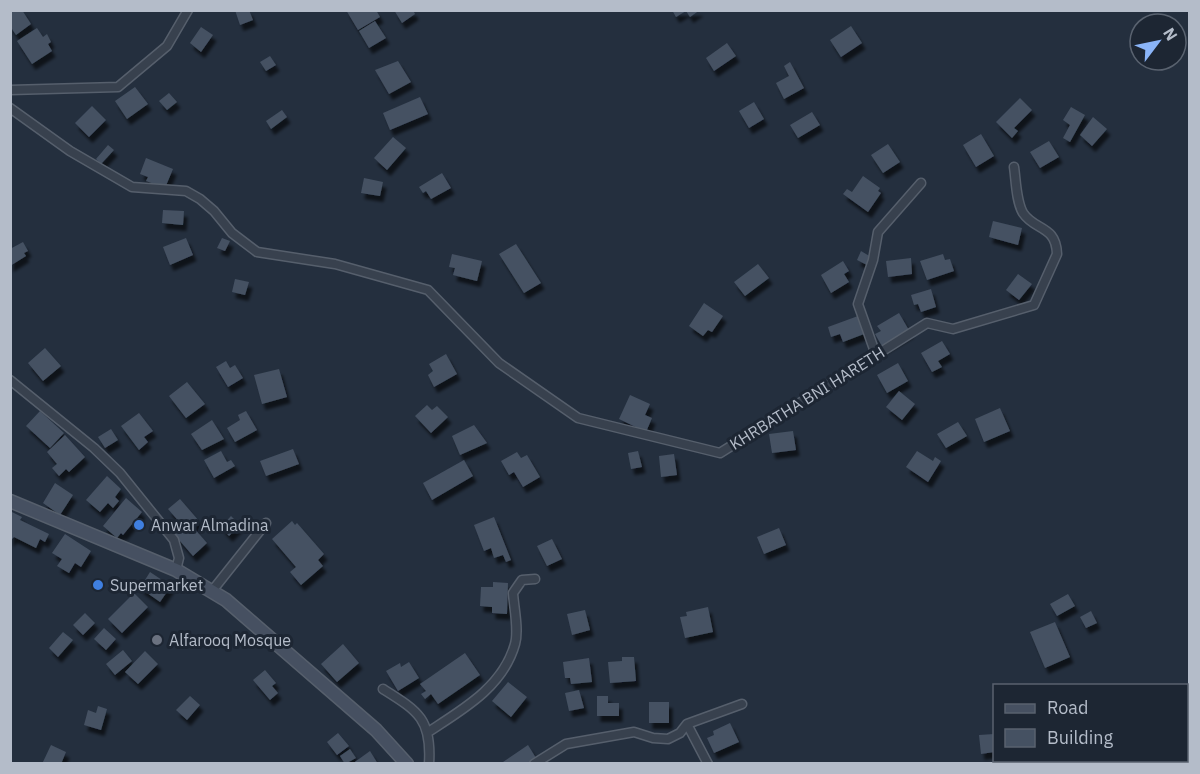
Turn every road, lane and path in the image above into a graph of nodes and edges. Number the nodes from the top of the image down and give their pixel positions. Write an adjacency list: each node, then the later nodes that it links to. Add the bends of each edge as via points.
1 (188, 10): 2 (street, via 167,46 118,87)
2 (10, 90)
3 (10, 108): 6 (street, KHRBATHA BNI HARETH, via 80,157 132,187 186,191 200,199 232,233 257,252 335,264 428,290 499,363 578,418 720,453)
4 (1014, 167): 6 (street, KHRBATHA BNI HARETH, via 1022,211 1054,237 1057,244 1057,254 1034,305 953,329 927,323)
5 (921, 183): 6 (street, via 878,232 858,304)
6 (876, 355)
7 (10, 380): 10 (street, via 120,473 174,540 179,558)
8 (10, 501): 10 (street)
9 (266, 523): 12 (street)
10 (176, 570): 12 (street)
11 (535, 579): 16 (street, via 522,580 513,593 516,643 504,669 487,690)
12 (212, 591): 17 (street, via 262,629 376,730)
13 (383, 689): 16 (street, via 409,705)
14 (742, 704): 15 (street)
15 (687, 723): 19 (street, via 680,733 668,739 634,732 566,744); 20 (street)
16 (428, 732): 18 (street)
17 (407, 764)
18 (429, 764)
19 (534, 764)
20 (708, 764)

